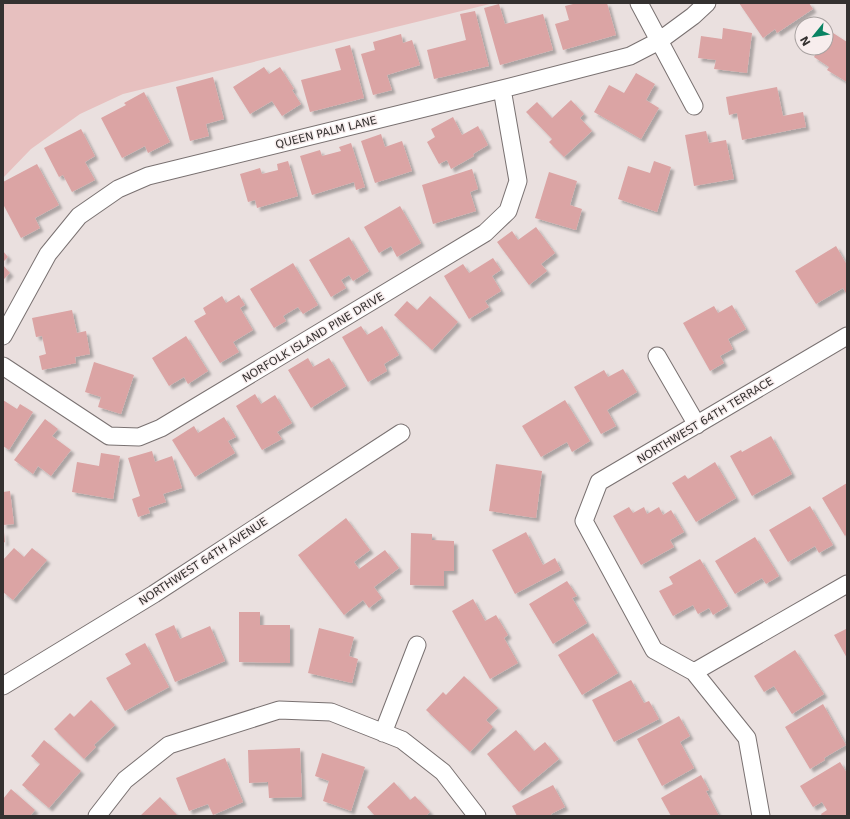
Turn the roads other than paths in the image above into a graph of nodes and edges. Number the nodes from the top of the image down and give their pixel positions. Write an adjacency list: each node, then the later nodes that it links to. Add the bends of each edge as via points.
1 (639, 3): 3 (street)
2 (707, 3): 3 (street, QUEEN PALM LANE)
3 (659, 40): 4 (street, QUEEN PALM LANE, via 630,56); 5 (street)
4 (502, 89): 6 (street, QUEEN PALM LANE, via 153,174 118,189 79,216 48,254); 9 (street, NORFOLK ISLAND PINE DRIVE, via 518,181 508,211 486,233 161,428 139,437 109,436)
5 (694, 106)
6 (3, 336)
7 (847, 336): 10 (street, NORTHWEST 64TH TERRACE)
8 (657, 356): 10 (street)
9 (3, 366)
10 (697, 425): 14 (street, NORTHWEST 64TH TERRACE, via 599,482 584,521 654,650)
11 (401, 433): 15 (street, NORTHWEST 64TH AVENUE, via 154,594)
12 (847, 584): 14 (street)
13 (417, 645): 16 (street)
14 (694, 672): 19 (street, via 747,738)
15 (3, 686)
16 (383, 733): 17 (street, via 331,712 279,710 169,745 125,780); 18 (street, via 402,740 443,772)
17 (97, 816)
18 (477, 816)
19 (760, 816)

